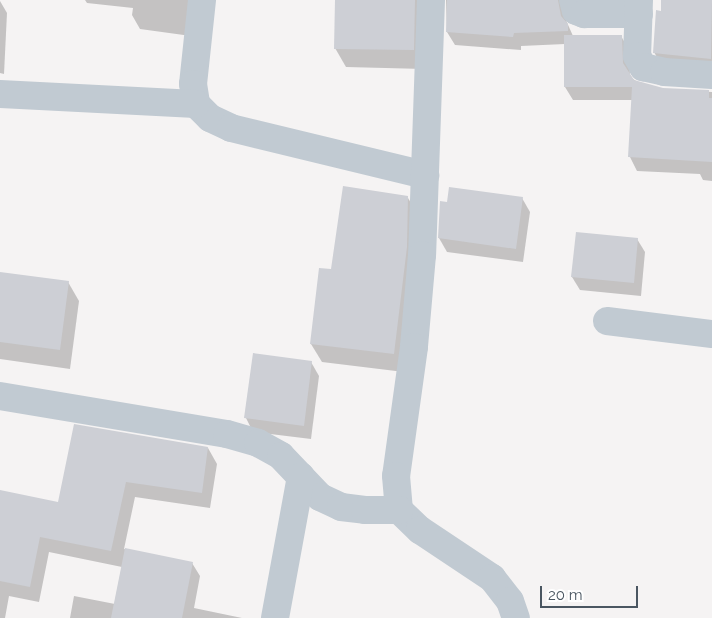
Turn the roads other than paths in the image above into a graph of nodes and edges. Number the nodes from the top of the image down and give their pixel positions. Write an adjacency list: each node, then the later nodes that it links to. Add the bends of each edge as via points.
1 (202, 0): 7 (street, via 193,84)
2 (431, 0): 8 (street)
3 (573, 0): 4 (street, via 576,11 584,14)
4 (639, 7): 5 (street, via 637,56 643,67 664,72)
5 (712, 75)
6 (0, 94): 7 (street)
7 (196, 104): 8 (street, via 210,118 231,128)
8 (425, 175): 13 (street, via 414,347 396,476)
9 (607, 321): 10 (street)
10 (712, 334)
11 (0, 396): 12 (street, via 227,434 258,443 280,456)
12 (301, 476): 13 (street, via 320,497 341,507); 14 (street)
13 (399, 510): 15 (street, via 420,530 492,578 510,601)
14 (274, 618)
15 (516, 618)

